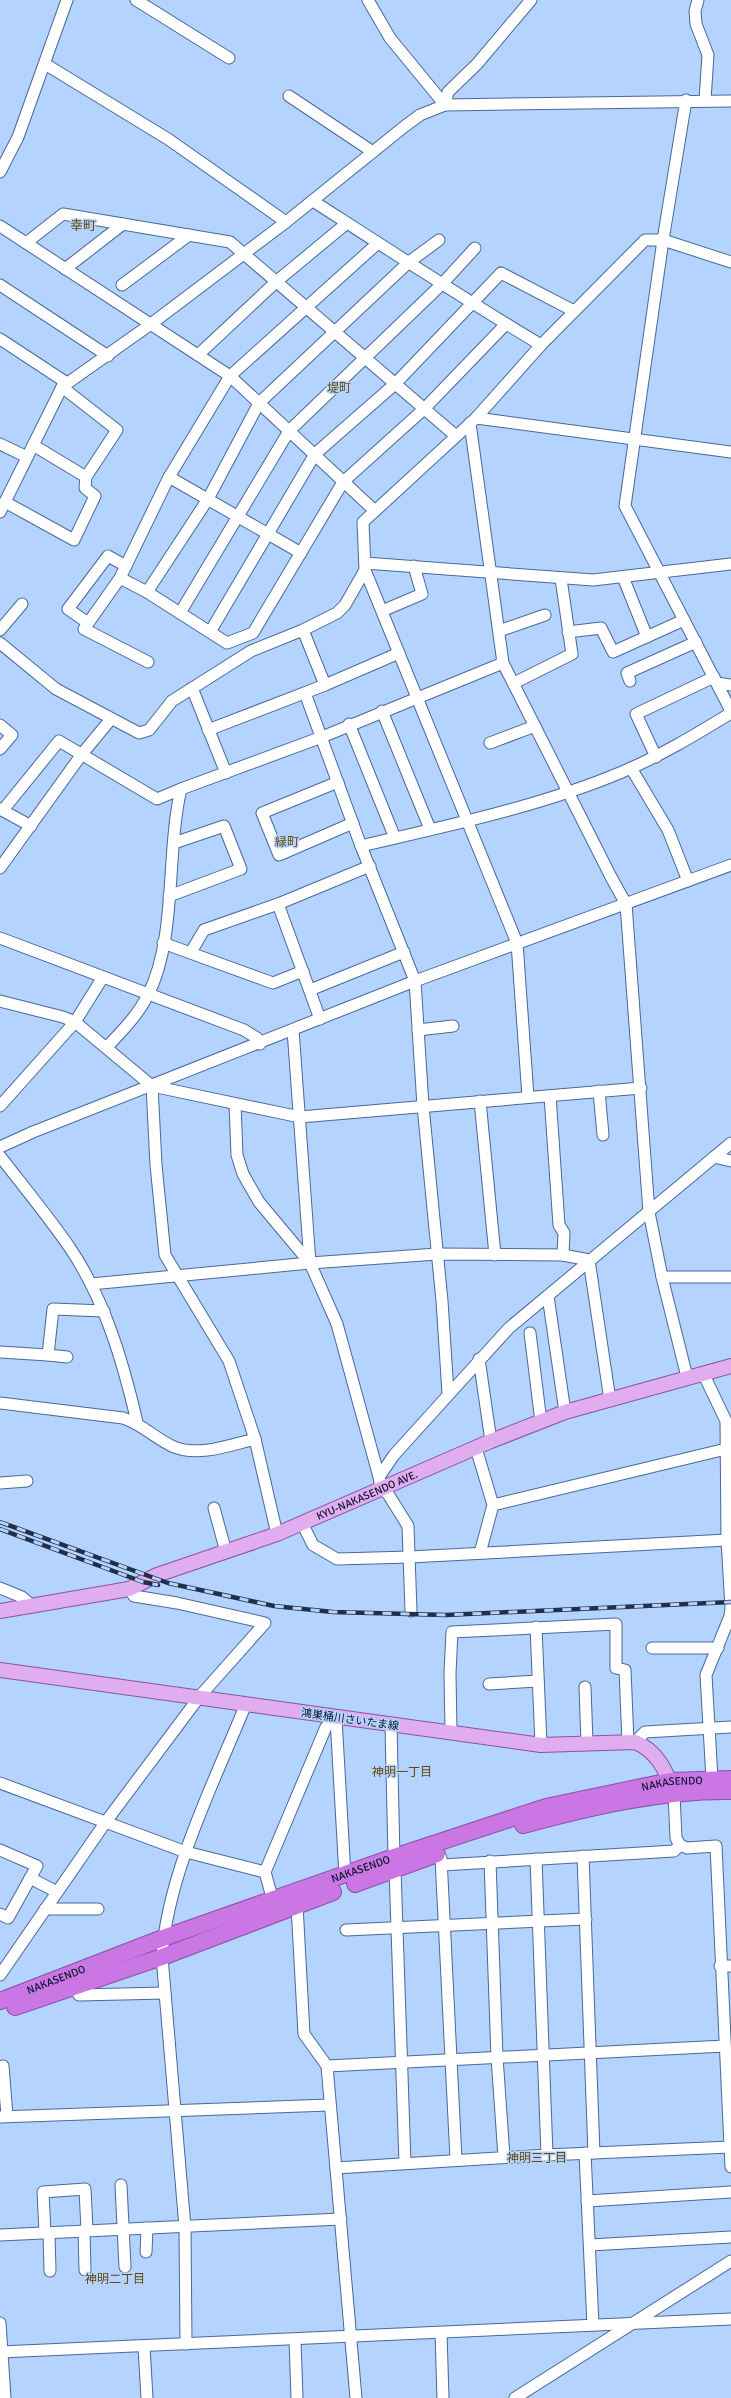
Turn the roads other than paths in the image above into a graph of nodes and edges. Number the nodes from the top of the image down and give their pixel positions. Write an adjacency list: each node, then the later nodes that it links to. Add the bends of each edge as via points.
1 (66, 0): 7 (street)
2 (136, 0): 6 (street)
3 (368, 0): 12 (street, via 390,38)
4 (531, 0): 12 (street, via 477,64 448,92)
5 (698, 0): 10 (street, via 694,11 696,24 708,55)
6 (229, 58)
7 (45, 64): 14 (street, via 18,137); 16 (street, via 168,139)
8 (289, 96): 13 (street)
9 (686, 100): 10 (street); 12 (street); 22 (street)
10 (705, 100): 11 (street)
11 (731, 101)
12 (445, 105): 13 (street, via 420,115)
13 (373, 152): 15 (street)
14 (0, 172)
15 (313, 201): 16 (street); 17 (street)
16 (286, 222): 26 (street)
17 (347, 223): 24 (street); 30 (street)
18 (123, 224): 20 (street); 23 (street, via 63,214); 29 (street)
19 (0, 226): 23 (street)
20 (188, 235): 26 (street, via 230,242); 33 (street)
21 (439, 240): 27 (street)
22 (663, 240): 28 (street); 36 (street, via 645,240); 53 (street)
23 (26, 243): 29 (street)
24 (378, 243): 27 (street); 35 (street)
25 (474, 248): 31 (street)
26 (245, 253): 30 (street); 37 (street)
27 (409, 262): 31 (street); 39 (street)
28 (731, 262)
29 (65, 269): 37 (street)
30 (277, 281): 35 (street); 42 (street)
31 (443, 283): 34 (street); 44 (street)
32 (0, 285): 43 (street)
33 (122, 285)
34 (472, 304): 36 (street, via 501,273); 38 (street); 46 (street)
35 (306, 307): 39 (street); 45 (street)
36 (574, 311): 41 (street)
37 (151, 324): 42 (street); 43 (street)
38 (506, 324): 41 (street); 49 (street)
39 (336, 332): 44 (street); 48 (street)
40 (0, 339): 47 (street)
41 (541, 345): 50 (street)
42 (198, 355): 45 (street)
43 (108, 356): 47 (street)
44 (365, 358): 46 (street); 51 (street)
45 (230, 376): 48 (street); 59 (street)
46 (395, 384): 49 (street); 57 (street)
47 (65, 385): 55 (street); 60 (street, via 117,430)
48 (259, 403): 51 (street); 62 (street)
49 (424, 409): 52 (street); 61 (street)
50 (473, 421): 52 (street); 53 (street); 72 (street)
51 (289, 431): 57 (street); 65 (street)
52 (456, 436): 64 (street)
53 (635, 440): 56 (street); 73 (street, via 625,506)
54 (0, 444): 58 (street)
55 (33, 445): 58 (street); 60 (street)
56 (731, 452)
57 (315, 454): 61 (street); 66 (street)
58 (27, 457): 63 (street)
59 (169, 476): 62 (street); 69 (street)
60 (86, 477): 63 (street, via 85,488 95,496 74,540)
61 (343, 482): 64 (street); 67 (street)
62 (208, 498): 65 (street); 77 (street)
63 (2, 507)
64 (375, 511): 70 (street, via 363,522)
65 (238, 516): 66 (street); 80 (street)
66 (268, 534): 67 (street); 87 (street)
67 (301, 553): 87 (street, via 254,633 227,643)
68 (731, 564): 73 (street)
69 (126, 566): 75 (street); 83 (street, via 108,556 68,609)
70 (365, 566): 71 (street); 79 (street); 85 (street, via 346,605 337,613)
71 (414, 566): 72 (street); 79 (street, via 422,594)
72 (490, 572): 76 (street); 86 (street)
73 (661, 574): 74 (street); 82 (street)
74 (623, 577): 76 (street, via 593,580); 89 (street)
75 (120, 578): 77 (street); 83 (street)
76 (561, 579): 88 (street)
77 (147, 592): 80 (street)
78 (22, 604): 84 (street)
79 (382, 611): 92 (street)
80 (180, 612): 87 (street)
81 (544, 615): 86 (street)
82 (684, 620): 89 (street); 90 (street)
83 (88, 623): 93 (street, via 84,629)
84 (0, 630)
85 (303, 630): 98 (street); 100 (street, via 251,651)
86 (499, 630): 94 (street)
87 (210, 632)
88 (568, 632): 89 (street, via 601,628 613,652); 97 (street, via 572,654)
89 (647, 637)
90 (696, 642): 95 (street); 96 (street, via 627,673)
91 (0, 643): 105 (street, via 56,689)
92 (398, 653): 98 (street); 102 (street)
93 (148, 662)
94 (503, 663): 97 (street); 102 (street)
95 (715, 680): 99 (street); 104 (street); 114 (street, via 636,714)
96 (630, 681)
97 (514, 683): 108 (street)
98 (325, 685): 101 (street)
99 (731, 685)
100 (192, 688): 105 (street, via 172,701 149,730 139,734); 109 (street)
101 (305, 693): 109 (street); 110 (street)
102 (416, 697): 103 (street); 121 (street)
103 (382, 711): 106 (street); 124 (street)
104 (731, 712): 114 (street)
105 (111, 719): 113 (street)
106 (349, 724): 110 (street); 125 (street)
107 (0, 725): 112 (street, via 12,735)
108 (535, 726): 111 (street); 119 (street)
109 (208, 730): 116 (street)
110 (322, 737): 116 (street); 117 (street)
111 (490, 743)
112 (0, 750)
113 (82, 754): 118 (street, via 157,799); 120 (street, via 59,741); 123 (street)
114 (656, 756): 115 (street)
115 (631, 768): 119 (street); 131 (street, via 668,830)
116 (226, 773): 118 (street)
117 (338, 782): 122 (street); 122 (street, via 262,813 279,855)
118 (181, 789): 126 (street)
119 (568, 793): 121 (street); 134 (street)
120 (2, 809): 123 (street)
121 (466, 820): 124 (street); 137 (street)
122 (352, 823): 127 (street)
123 (31, 826): 130 (street)
124 (430, 829): 125 (street)
125 (395, 838): 127 (street)
126 (174, 843): 132 (street); 132 (street, via 224,826 241,868)
127 (362, 846): 128 (street)
128 (370, 866): 133 (street); 139 (street)
129 (731, 866): 131 (street)
130 (0, 868)
131 (688, 881): 134 (street)
132 (168, 896): 136 (street)
133 (278, 904): 138 (street, via 204,930); 140 (street)
134 (626, 904): 137 (street); 154 (street)
135 (0, 938): 141 (street)
136 (163, 943): 138 (street); 144 (street)
137 (517, 943): 142 (street); 157 (street)
138 (191, 952): 140 (street, via 273,983)
139 (404, 952): 142 (street); 143 (street)
140 (303, 971): 143 (street)
141 (103, 977): 144 (street); 147 (street)
142 (415, 982): 146 (street); 150 (street)
143 (310, 990): 146 (street)
144 (149, 994): 151 (street, via 244,1030 257,1038); 152 (street, via 140,1010)
145 (0, 1001): 147 (street)
146 (320, 1018): 149 (street)
147 (75, 1022): 152 (street); 160 (street)
148 (453, 1026): 150 (street)
149 (293, 1030): 151 (street); 162 (street)
150 (418, 1030): 161 (street)
151 (260, 1044): 153 (street)
152 (107, 1048): 153 (street)
153 (152, 1086): 159 (street); 165 (street); 175 (street, via 156,1165 165,1255)
154 (641, 1088): 155 (street); 169 (street)
155 (599, 1091): 156 (street); 163 (street)
156 (550, 1096): 157 (street); 172 (street, via 559,1225 564,1233)
157 (528, 1097): 158 (street)
158 (480, 1101): 161 (street); 171 (street)
159 (235, 1105): 162 (street); 174 (street, via 237,1156 243,1174 259,1202)
160 (0, 1106)
161 (423, 1106): 162 (street); 170 (street)
162 (300, 1117): 174 (street)
163 (603, 1135)
164 (731, 1143): 167 (street)
165 (0, 1147)
166 (0, 1156): 178 (street, via 70,1248)
167 (714, 1157): 168 (street); 169 (street)
168 (731, 1161)
169 (649, 1212): 173 (street); 176 (street)
170 (436, 1254): 171 (street); 174 (street); 189 (street)
171 (495, 1255): 172 (street)
172 (563, 1255): 173 (street)
173 (589, 1260): 179 (street); 190 (street)
174 (310, 1263): 175 (street); 202 (street, via 337,1324)
175 (180, 1276): 178 (street); 196 (street, via 229,1361)
176 (662, 1277): 177 (street); 188 (street)
177 (731, 1277)
178 (91, 1284): 180 (street)
179 (548, 1296): 185 (street, via 509,1328); 192 (street)
180 (104, 1311): 183 (street, via 53,1309); 194 (street)
181 (530, 1333): 195 (street)
182 (0, 1352): 183 (street)
183 (48, 1355): 184 (street)
184 (67, 1357)
185 (479, 1359): 189 (street); 197 (street)
186 (731, 1366): 187 (main road, KYU-NAKASENDO AVE.)
187 (703, 1373): 188 (main road, KYU-NAKASENDO AVE.); 193 (street)
188 (687, 1377): 190 (main road, KYU-NAKASENDO AVE.)
189 (448, 1393): 202 (street, via 394,1455)
190 (610, 1400): 192 (main road, KYU-NAKASENDO AVE.)
191 (0, 1403): 194 (street, via 123,1418)
192 (565, 1412): 195 (main road, KYU-NAKASENDO AVE.)
193 (728, 1421): 199 (street)
194 (137, 1422): 196 (street, via 173,1446 188,1451 218,1448)
195 (541, 1422): 197 (main road, KYU-NAKASENDO AVE.)
196 (255, 1439): 206 (street)
197 (491, 1441): 198 (main road, KYU-NAKASENDO AVE.)
198 (476, 1448): 202 (main road, KYU-NAKASENDO AVE.); 203 (street)
199 (726, 1449): 203 (street); 207 (street)
200 (27, 1481): 201 (street)
201 (0, 1483)
202 (380, 1483): 205 (main road, KYU-NAKASENDO AVE.); 210 (street, via 408,1526)
203 (493, 1506): 209 (street)
204 (214, 1508): 208 (street)
205 (302, 1523): 206 (main road, KYU-NAKASENDO AVE.); 210 (street, via 313,1545 337,1558)
206 (277, 1534): 208 (main road, KYU-NAKASENDO AVE.)
207 (727, 1540): 209 (street); 218 (street, via 731,1608)
208 (226, 1552): 212 (main road, KYU-NAKASENDO AVE., via 157,1575)
209 (480, 1553): 210 (street)
210 (410, 1557): 215 (street)
211 (0, 1588): 213 (street, via 22,1597)
212 (129, 1589): 213 (main road, KYU-NAKASENDO AVE.); 223 (street, via 134,1596 266,1623)
213 (31, 1605): 214 (main road, KYU-NAKASENDO AVE.)
214 (0, 1611)
215 (411, 1611)
216 (536, 1627): 220 (street); 229 (street, via 452,1632); 230 (street, via 616,1624 616,1668 625,1670)
217 (652, 1648): 218 (street)
218 (718, 1648): 228 (street, via 706,1675)
219 (0, 1670): 223 (main road, 鴻巣桶川さいたま線, via 116,1688)
220 (538, 1681): 221 (street); 232 (street)
221 (489, 1684)
222 (585, 1687): 231 (street)
223 (200, 1696): 224 (main road, 鴻巣桶川さいたま線); 238 (street)
224 (246, 1704): 225 (main road, 鴻巣桶川さいたま線); 241 (street)
225 (336, 1718): 226 (main road, 鴻巣桶川さいたま線); 247 (street, via 326,1727); 248 (street)
226 (392, 1725): 229 (main road, 鴻巣桶川さいたま線); 246 (street)
227 (731, 1727): 228 (street)
228 (709, 1728): 230 (street, via 645,1732); 233 (street)
229 (451, 1732): 232 (main road, 鴻巣桶川さいたま線)
230 (632, 1742): 231 (main road, 鴻巣桶川さいたま線); 236 (main road, via 642,1745 658,1759)
231 (587, 1743): 232 (main road, 鴻巣桶川さいたま線)
232 (542, 1745)
233 (712, 1779): 234 (highway, NAKASENDO); 236 (highway, NAKASENDO)
234 (731, 1779)
235 (0, 1783): 238 (street)
236 (672, 1787): 237 (highway, NAKASENDO); 239 (street, via 676,1838); 244 (highway, NAKASENDO, via 508,1830); 246 (highway, NAKASENDO, via 546,1807)
237 (731, 1791)
238 (105, 1823): 241 (street); 250 (street)
239 (680, 1845): 242 (street, via 674,1851); 264 (street, via 687,1848 716,1846)
240 (0, 1850): 249 (street, via 37,1866)
241 (186, 1852): 247 (street); 262 (street, via 171,1899)
242 (583, 1856): 243 (street); 256 (street)
243 (536, 1858): 245 (street); 257 (street)
244 (441, 1859): 245 (street); 246 (highway, NAKASENDO); 259 (street)
245 (490, 1861): 258 (street)
246 (395, 1863): 248 (highway, NAKASENDO); 252 (highway, NAKASENDO); 260 (street)
247 (265, 1872): 251 (street)
248 (345, 1876): 251 (highway, NAKASENDO)
249 (30, 1878): 250 (street); 255 (street, via 8,1918)
250 (57, 1892): 253 (street)
251 (273, 1901): 262 (highway, NAKASENDO)
252 (297, 1905): 263 (highway, NAKASENDO); 277 (street, via 304,2034)
253 (45, 1909): 254 (street); 265 (street)
254 (98, 1909)
255 (0, 1914)
256 (586, 1919): 257 (street); 271 (street)
257 (539, 1921): 258 (street); 272 (street)
258 (493, 1922): 259 (street); 273 (street)
259 (444, 1924): 260 (street); 274 (street)
260 (396, 1927): 261 (street); 275 (street)
261 (346, 1930)
262 (163, 1938): 263 (street); 268 (highway, NAKASENDO)
263 (162, 1956): 266 (highway, NAKASENDO); 267 (street)
264 (726, 1966): 270 (street)
265 (0, 1975)
266 (74, 1985): 267 (street, via 80,1995); 269 (highway, NAKASENDO)
267 (165, 1993): 280 (street)
268 (0, 2001)
269 (0, 2012)
270 (725, 2046): 271 (street); 278 (street)
271 (590, 2052): 272 (street); 283 (street)
272 (545, 2055): 273 (street); 284 (street)
273 (497, 2057): 274 (street); 285 (street)
274 (451, 2060): 275 (street); 286 (street)
275 (401, 2062): 277 (street); 287 (street)
276 (3, 2066): 281 (street)
277 (326, 2066): 279 (street)
278 (729, 2086): 282 (street)
279 (329, 2104): 280 (street); 289 (street)
280 (174, 2109): 281 (street); 294 (street)
281 (3, 2117)
282 (730, 2147): 283 (street); 288 (street)
283 (589, 2153): 284 (street); 292 (street)
284 (547, 2155): 285 (street)
285 (504, 2157): 286 (street)
286 (456, 2159): 287 (street)
287 (405, 2163): 289 (street)
288 (731, 2167)
289 (336, 2168): 293 (street)
290 (120, 2185): 296 (street)
291 (731, 2192): 292 (street)
292 (588, 2201): 301 (street)
293 (341, 2219): 294 (street); 312 (street)
294 (185, 2227): 295 (street); 314 (street)
295 (147, 2228): 296 (street); 302 (street)
296 (123, 2229): 297 (street); 304 (street)
297 (86, 2230): 298 (street); 298 (street, via 85,2190 43,2192); 305 (street)
298 (47, 2233): 299 (street); 306 (street)
299 (0, 2235)
300 (731, 2237): 301 (street)
301 (590, 2246): 310 (street)
302 (146, 2252)
303 (731, 2261): 309 (street)
304 (125, 2267)
305 (85, 2270)
306 (50, 2271)
307 (731, 2319): 309 (street)
308 (0, 2323): 316 (street)
309 (634, 2324): 310 (street); 322 (street)
310 (593, 2325): 311 (street)
311 (441, 2333): 312 (street); 321 (street)
312 (351, 2338): 313 (street); 320 (street)
313 (295, 2340): 314 (street); 319 (street)
314 (186, 2344): 315 (street)
315 (144, 2347): 316 (street); 318 (street)
316 (1, 2352): 317 (street)
317 (5, 2398)
318 (147, 2398)
319 (297, 2398)
320 (356, 2398)
321 (444, 2398)
322 (515, 2398)

